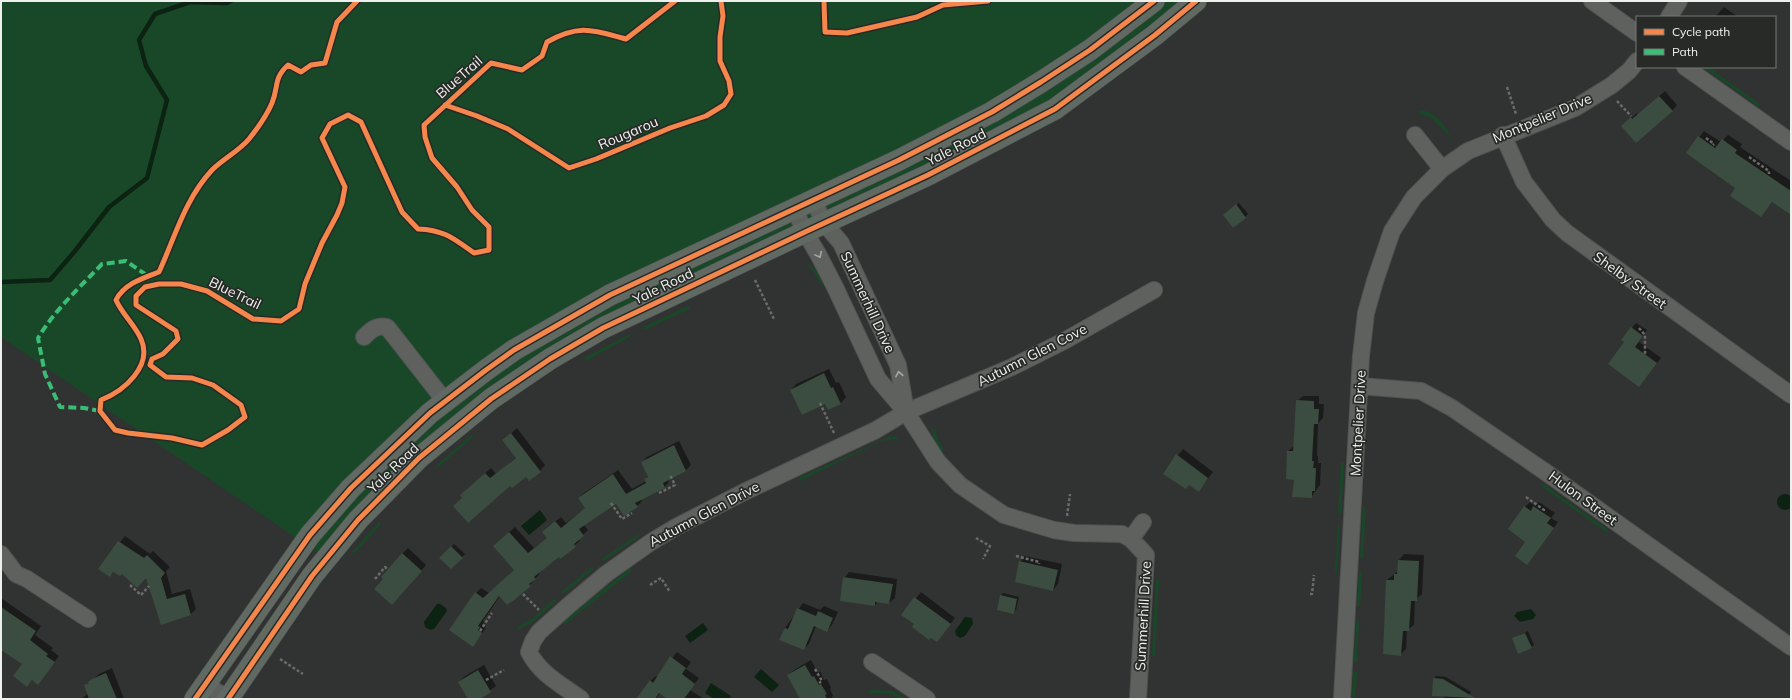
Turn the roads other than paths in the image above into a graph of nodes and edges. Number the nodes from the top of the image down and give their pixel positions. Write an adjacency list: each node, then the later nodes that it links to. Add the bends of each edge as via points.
1 (1154, 1): 13 (main road, Yale Road, via 1090,50 992,112 899,160)
2 (1196, 1): 15 (main road, Yale Road, via 1155,35 1054,109 928,175)
3 (1592, 1): 6 (street)
4 (1680, 1): 5 (street)
5 (1670, 16)
6 (1636, 32)
7 (1636, 62): 10 (street, Montpelier Drive, via 1612,85 1575,108)
8 (1686, 68): 11 (street)
9 (1415, 135): 12 (street)
10 (1503, 135): 12 (street, Montpelier Drive, via 1468,151); 20 (street, Shelby Street, via 1524,182 1553,220 1567,233)
11 (1791, 142)
12 (1442, 169): 19 (street, Montpelier Drive, via 1414,197 1392,230 1366,313)
13 (813, 199): 14 (main road, Yale Road); 15 (street, Summerhill Drive)
14 (794, 208): 16 (street, Summerhill Drive); 21 (main road, Yale Road, via 610,295 514,350)
15 (824, 223): 16 (main road, Yale Road); 22 (street, Summerhill Drive, one-way to 15, via 898,365 841,243)
16 (805, 232): 22 (street, Summerhill Drive, one-way to 22, via 878,379); 30 (main road, Yale Road, via 603,328 515,382 463,421 387,489 335,546)
17 (1154, 290): 22 (street, Autumn Glen Cove, via 1012,367)
18 (364, 337): 21 (street, via 380,325 387,327)
19 (1360, 386): 27 (street, Hulon Street, via 1421,391 1452,408); 34 (street, Montpelier Drive)
20 (1791, 395)
21 (445, 402): 29 (main road, Yale Road, via 372,467 310,535)
22 (906, 412): 24 (street, Summerhill Drive, via 938,462 953,478 975,496 1004,514 1054,530 1122,534); 31 (street, Autumn Glen Drive, via 876,430 744,492 651,542 606,574 568,606 539,632 529,652 545,674)
23 (1143, 522): 24 (street)
24 (1131, 539): 33 (street, Summerhill Drive, via 1146,555)
25 (1, 554): 26 (street, via 16,574)
26 (88, 619)
27 (1791, 647)
28 (872, 662): 32 (street)
29 (200, 691): 30 (street)
30 (228, 699)
31 (581, 699)
32 (926, 699)
33 (1138, 699)
34 (1342, 699)

